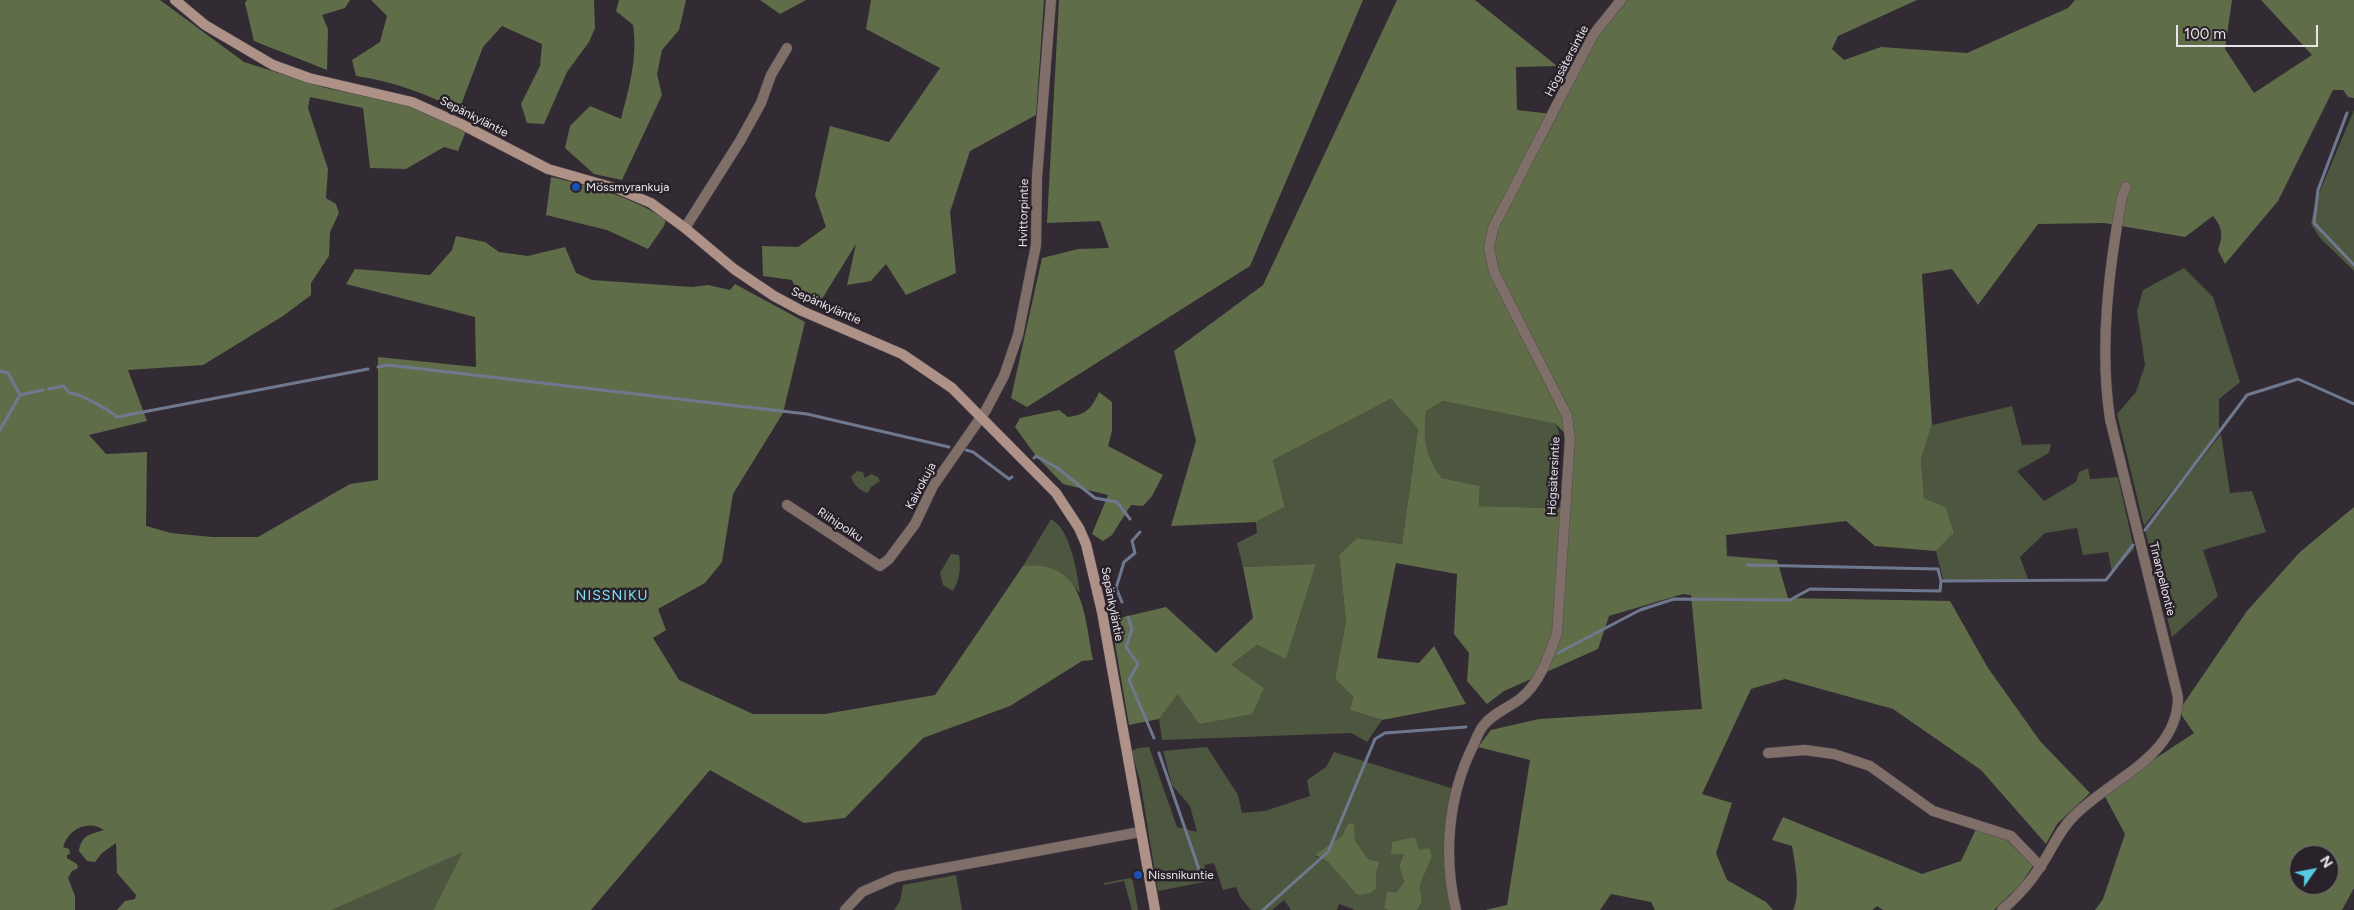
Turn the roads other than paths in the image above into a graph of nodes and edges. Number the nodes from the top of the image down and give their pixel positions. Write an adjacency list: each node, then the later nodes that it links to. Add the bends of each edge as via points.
1 (175, 0): 6 (street, Sepänkyläntie, via 205,25 273,65 309,78 420,105 548,169 618,189 651,203)
2 (1051, 0): 7 (street, Hvittorpintie, via 1034,260 1018,335 1004,376)
3 (1621, 0): 15 (street, Högsätersintie, via 1593,35 1493,228 1489,248 1494,272 1567,416 1570,439 1557,633 1548,658 1525,694 1498,712 1482,728 1458,781 1452,808 1450,866)
4 (788, 48): 6 (street, via 771,75 761,103 737,147)
5 (2126, 187): 12 (street, Tinanpellontie, via 2112,265 2105,388 2178,696 2178,713 2160,746 2074,815)
6 (686, 228): 7 (street, Sepänkyläntie, via 734,269 774,296 918,362)
7 (982, 416): 9 (street, Kaivokuja, via 933,486 915,524); 11 (street, Sepänkyläntie, via 1056,494 1086,544 1102,612)
8 (787, 505): 9 (street, Riihipolku)
9 (880, 566)
10 (1768, 753): 12 (street, via 1805,750 1834,754 1870,766 1933,811 2011,836)
11 (1140, 832): 13 (street, via 896,877 862,892); 14 (street, Sepänkyläntie)
12 (2041, 867): 16 (street, Tinanpellontie)
13 (846, 910)
14 (1155, 910)
15 (1456, 910)
16 (2002, 910)

